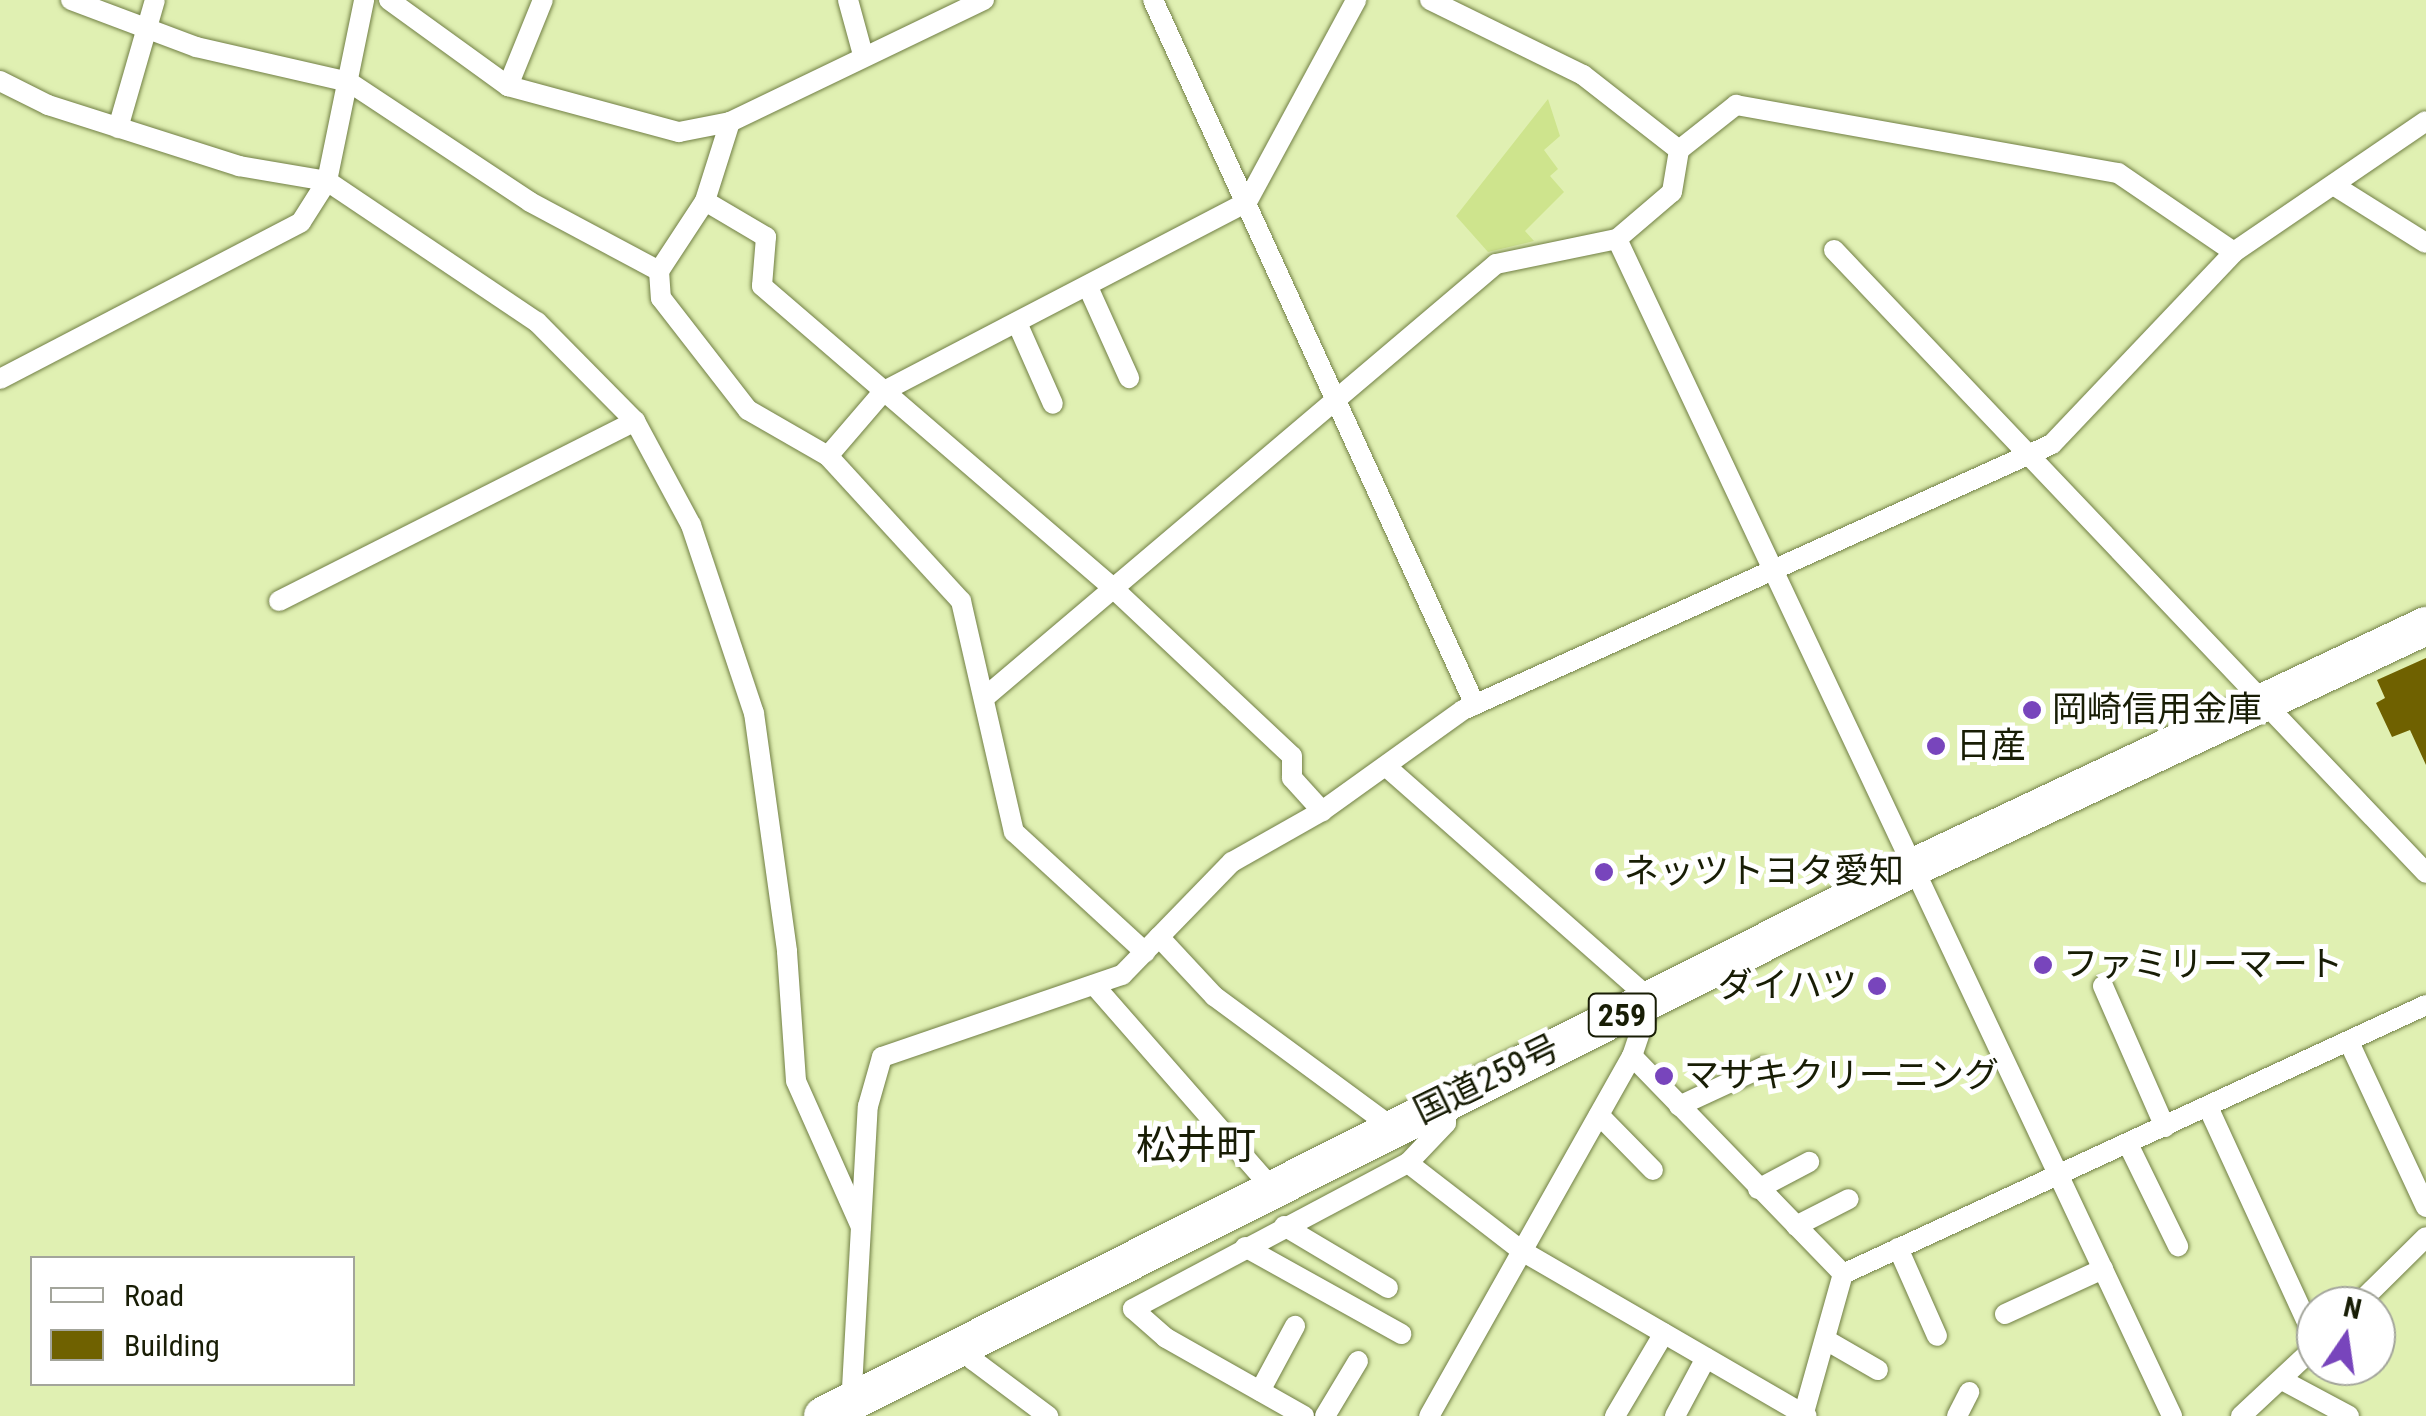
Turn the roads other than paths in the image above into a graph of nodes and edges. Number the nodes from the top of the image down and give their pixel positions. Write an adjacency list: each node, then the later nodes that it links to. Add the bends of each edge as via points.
1 (71, 0): 11 (street)
2 (155, 0): 11 (street)
3 (364, 0): 14 (street)
4 (388, 0): 15 (street)
5 (542, 0): 15 (street)
6 (848, 0): 12 (street)
7 (984, 0): 12 (street)
8 (1154, 0): 23 (street)
9 (1356, 0): 23 (street)
10 (1430, 0): 19 (street, via 1583,75)
11 (146, 29): 14 (street, via 196,48); 18 (street)
12 (863, 55): 17 (street)
13 (0, 81): 18 (street)
14 (349, 82): 20 (street); 28 (street, via 530,202)
15 (508, 86): 17 (street, via 679,132)
16 (2426, 121): 21 (street)
17 (730, 122): 22 (street)
18 (118, 128): 20 (street, via 238,166)
19 (1680, 150): 24 (street, via 1672,192); 27 (street, via 1736,104 1855,131 2118,173)
20 (327, 181): 31 (street, via 320,200 290,230); 36 (street, via 538,322)
21 (2335, 186): 25 (street); 27 (street)
22 (705, 201): 28 (street); 33 (street, via 766,237 762,286)
23 (1248, 202): 29 (street); 35 (street)
24 (1617, 238): 35 (street, via 1496,264); 39 (street)
25 (2426, 244)
26 (1834, 250): 37 (street)
27 (2234, 252): 37 (street, via 2052,444)
28 (660, 271): 38 (street, via 661,298 748,410)
29 (1088, 288): 30 (street); 32 (street)
30 (1018, 325): 33 (street); 34 (street)
31 (0, 378)
32 (1128, 378)
33 (884, 391): 38 (street); 40 (street)
34 (1054, 404)
35 (1336, 404): 40 (street); 45 (street)
36 (635, 422): 41 (street); 75 (street, via 691,525 754,713 787,952 796,1081)
37 (2026, 455): 39 (street); 44 (street)
38 (828, 456): 43 (street, via 962,601)
39 (1770, 571): 45 (street); 48 (street)
40 (1114, 589): 43 (street); 47 (street, via 1292,756 1292,778)
41 (279, 601)
42 (2426, 626): 44 (highway, 国道259号 / 259)
43 (984, 698): 50 (street, via 1014,832)
44 (2264, 702): 48 (highway, 国道259号 / 259); 49 (street)
45 (1475, 705): 46 (street)
46 (1388, 768): 47 (street); 53 (street)
47 (1322, 812): 50 (street, via 1232,862)
48 (1914, 867): 53 (highway, 国道259号 / 259); 68 (street)
49 (2426, 872)
50 (1152, 944): 51 (street, via 1122,975); 62 (street)
51 (1094, 985): 69 (street); 75 (street, via 882,1057 868,1106)
52 (2102, 986): 63 (street)
53 (1651, 1000): 56 (street); 58 (highway, 国道259号 / 259)
54 (2426, 1005): 55 (street)
55 (2350, 1042): 60 (street); 72 (street)
56 (1632, 1056): 59 (street); 61 (street)
57 (1763, 1067): 59 (street)
58 (1446, 1100): 62 (highway, 国道259号 / 259); 66 (street, via 1446,1124)
59 (1679, 1106): 70 (street)
60 (2208, 1108): 63 (street); 85 (street)
61 (1600, 1115): 67 (street); 80 (street)
62 (1392, 1126): 69 (highway, 国道259号 / 259)
63 (2165, 1127): 64 (street)
64 (2128, 1144): 68 (street); 77 (street)
65 (1808, 1162): 70 (street)
66 (1408, 1163): 73 (street, via 1303,1222); 80 (street)
67 (1653, 1170)
68 (2059, 1175): 79 (street); 81 (street)
69 (1271, 1186): 91 (highway, 国道259号 / 259)
70 (1758, 1189): 74 (street)
71 (1849, 1200): 74 (street)
72 (2426, 1207)
73 (1284, 1226): 78 (street); 84 (street)
74 (1796, 1226): 82 (street)
75 (864, 1234): 100 (street)
76 (2425, 1241): 83 (street)
77 (2178, 1246)
78 (1245, 1247): 89 (street); 98 (street, via 1133,1309 1166,1338)
79 (1898, 1248): 82 (street); 90 (street)
80 (1522, 1251): 88 (street); 105 (street)
81 (2103, 1269): 86 (street); 109 (street)
82 (1844, 1274): 92 (street)
83 (2377, 1286)
84 (1388, 1288)
85 (2296, 1300)
86 (2005, 1314)
87 (1296, 1326): 98 (street)
88 (1664, 1333): 93 (street); 106 (street)
89 (1401, 1334)
90 (1936, 1336)
91 (964, 1340): 100 (highway, 国道259号 / 259); 102 (street, via 973,1360)
92 (1826, 1340): 96 (street); 101 (street)
93 (1706, 1358): 101 (street); 107 (street)
94 (1358, 1362): 104 (street)
95 (2296, 1365): 97 (street)
96 (1878, 1370)
97 (2282, 1380): 110 (street); 111 (street)
98 (1260, 1391): 103 (street)
99 (1969, 1392): 108 (street)
100 (842, 1412)
101 (1805, 1415)
102 (1048, 1416)
103 (1304, 1416)
104 (1325, 1416)
105 (1428, 1416)
106 (1615, 1416)
107 (1676, 1416)
108 (1957, 1416)
109 (2172, 1416)
110 (2241, 1416)
111 (2348, 1416)

